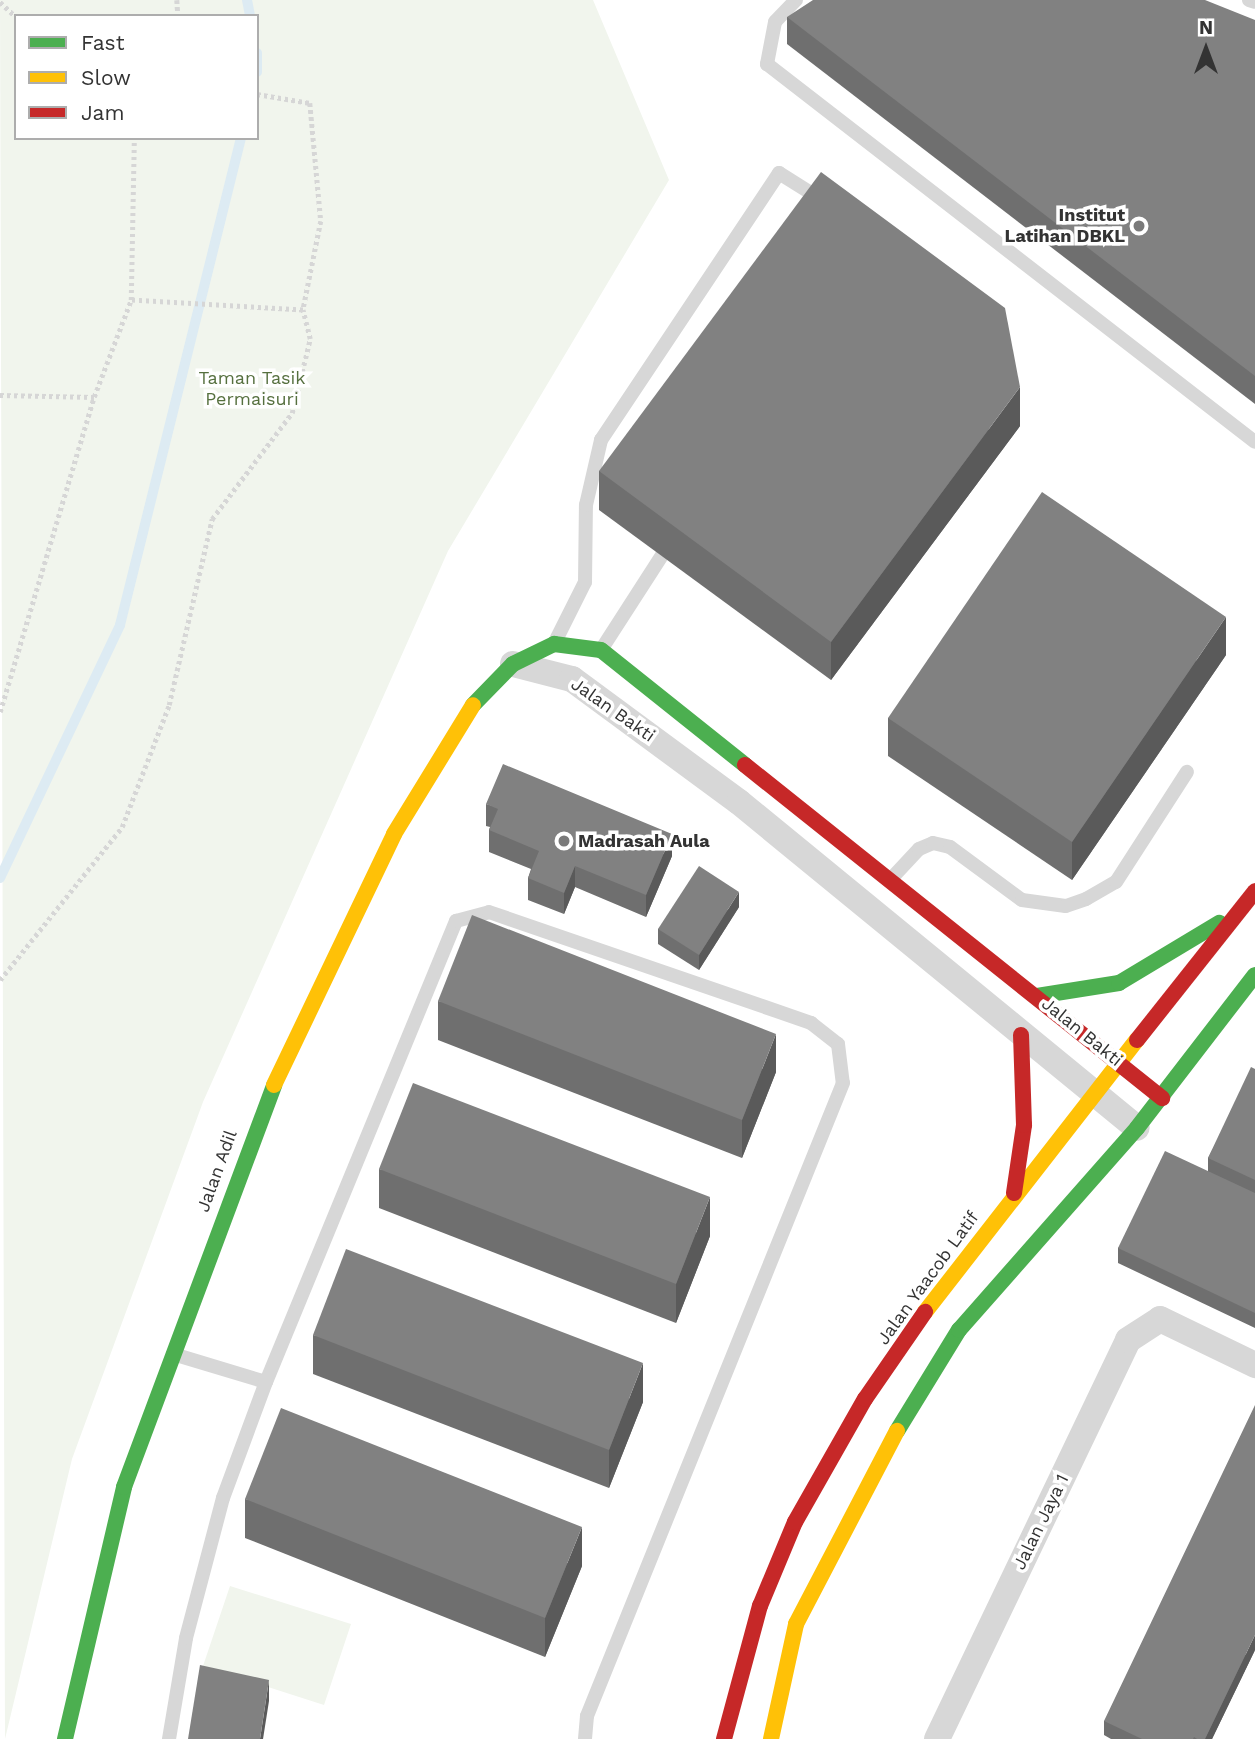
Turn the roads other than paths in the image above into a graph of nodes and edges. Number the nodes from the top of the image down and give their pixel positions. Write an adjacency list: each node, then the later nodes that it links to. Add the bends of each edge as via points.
1 (796, 0): 5 (lane, via 775,22 767,64)
2 (1249, 0): 3 (lane)
3 (1255, 2)
4 (837, 208): 7 (lane, via 779,173 601,440 586,505 583,592)
5 (1255, 442)
6 (684, 522): 8 (lane)
7 (554, 644): 8 (street, Jalan Bakti); 9 (street)
8 (601, 650): 11 (street, Jalan Bakti)
9 (513, 664): 13 (street, Jalan Bakti, via 572,678 739,802); 22 (street, Jalan Adil, via 460,718 394,834 254,1127)
10 (1187, 772): 11 (lane, via 1116,881 1086,899 1066,906 1022,900 950,847 933,844 919,849)
11 (891, 880): 13 (lane); 15 (street, Jalan Bakti)
12 (1251, 898): 15 (street, via 1119,983); 17 (street, Jalan Yaacob Latif)
13 (866, 908): 16 (street, Jalan Bakti)
14 (1255, 975): 19 (street)
15 (1037, 996): 17 (street, Jalan Bakti)
16 (1021, 1035): 18 (street, Jalan Bakti); 21 (street, via 1024,1125)
17 (1121, 1063): 18 (street, Jalan Yaacob Latif); 19 (street, Jalan Bakti)
18 (1095, 1096): 20 (street, Jalan Bakti); 21 (street, Jalan Yaacob Latif)
19 (1162, 1098): 20 (street)
20 (1137, 1128): 29 (street, via 959,1330 864,1484 796,1624)
21 (1014, 1195): 28 (street, Jalan Yaacob Latif, via 865,1399 795,1522 760,1606)
22 (170, 1353): 24 (lane); 25 (street, Jalan Adil, via 124,1488)
23 (1255, 1365): 30 (street, Jalan Jaya 1, via 1160,1319 1128,1340)
24 (266, 1382): 26 (lane, via 223,1498 187,1638); 27 (lane, via 456,921 489,912 811,1023 838,1044 843,1083 587,1716)
25 (65, 1739)
26 (169, 1739)
27 (585, 1739)
28 (724, 1739)
29 (771, 1739)
30 (937, 1739)

